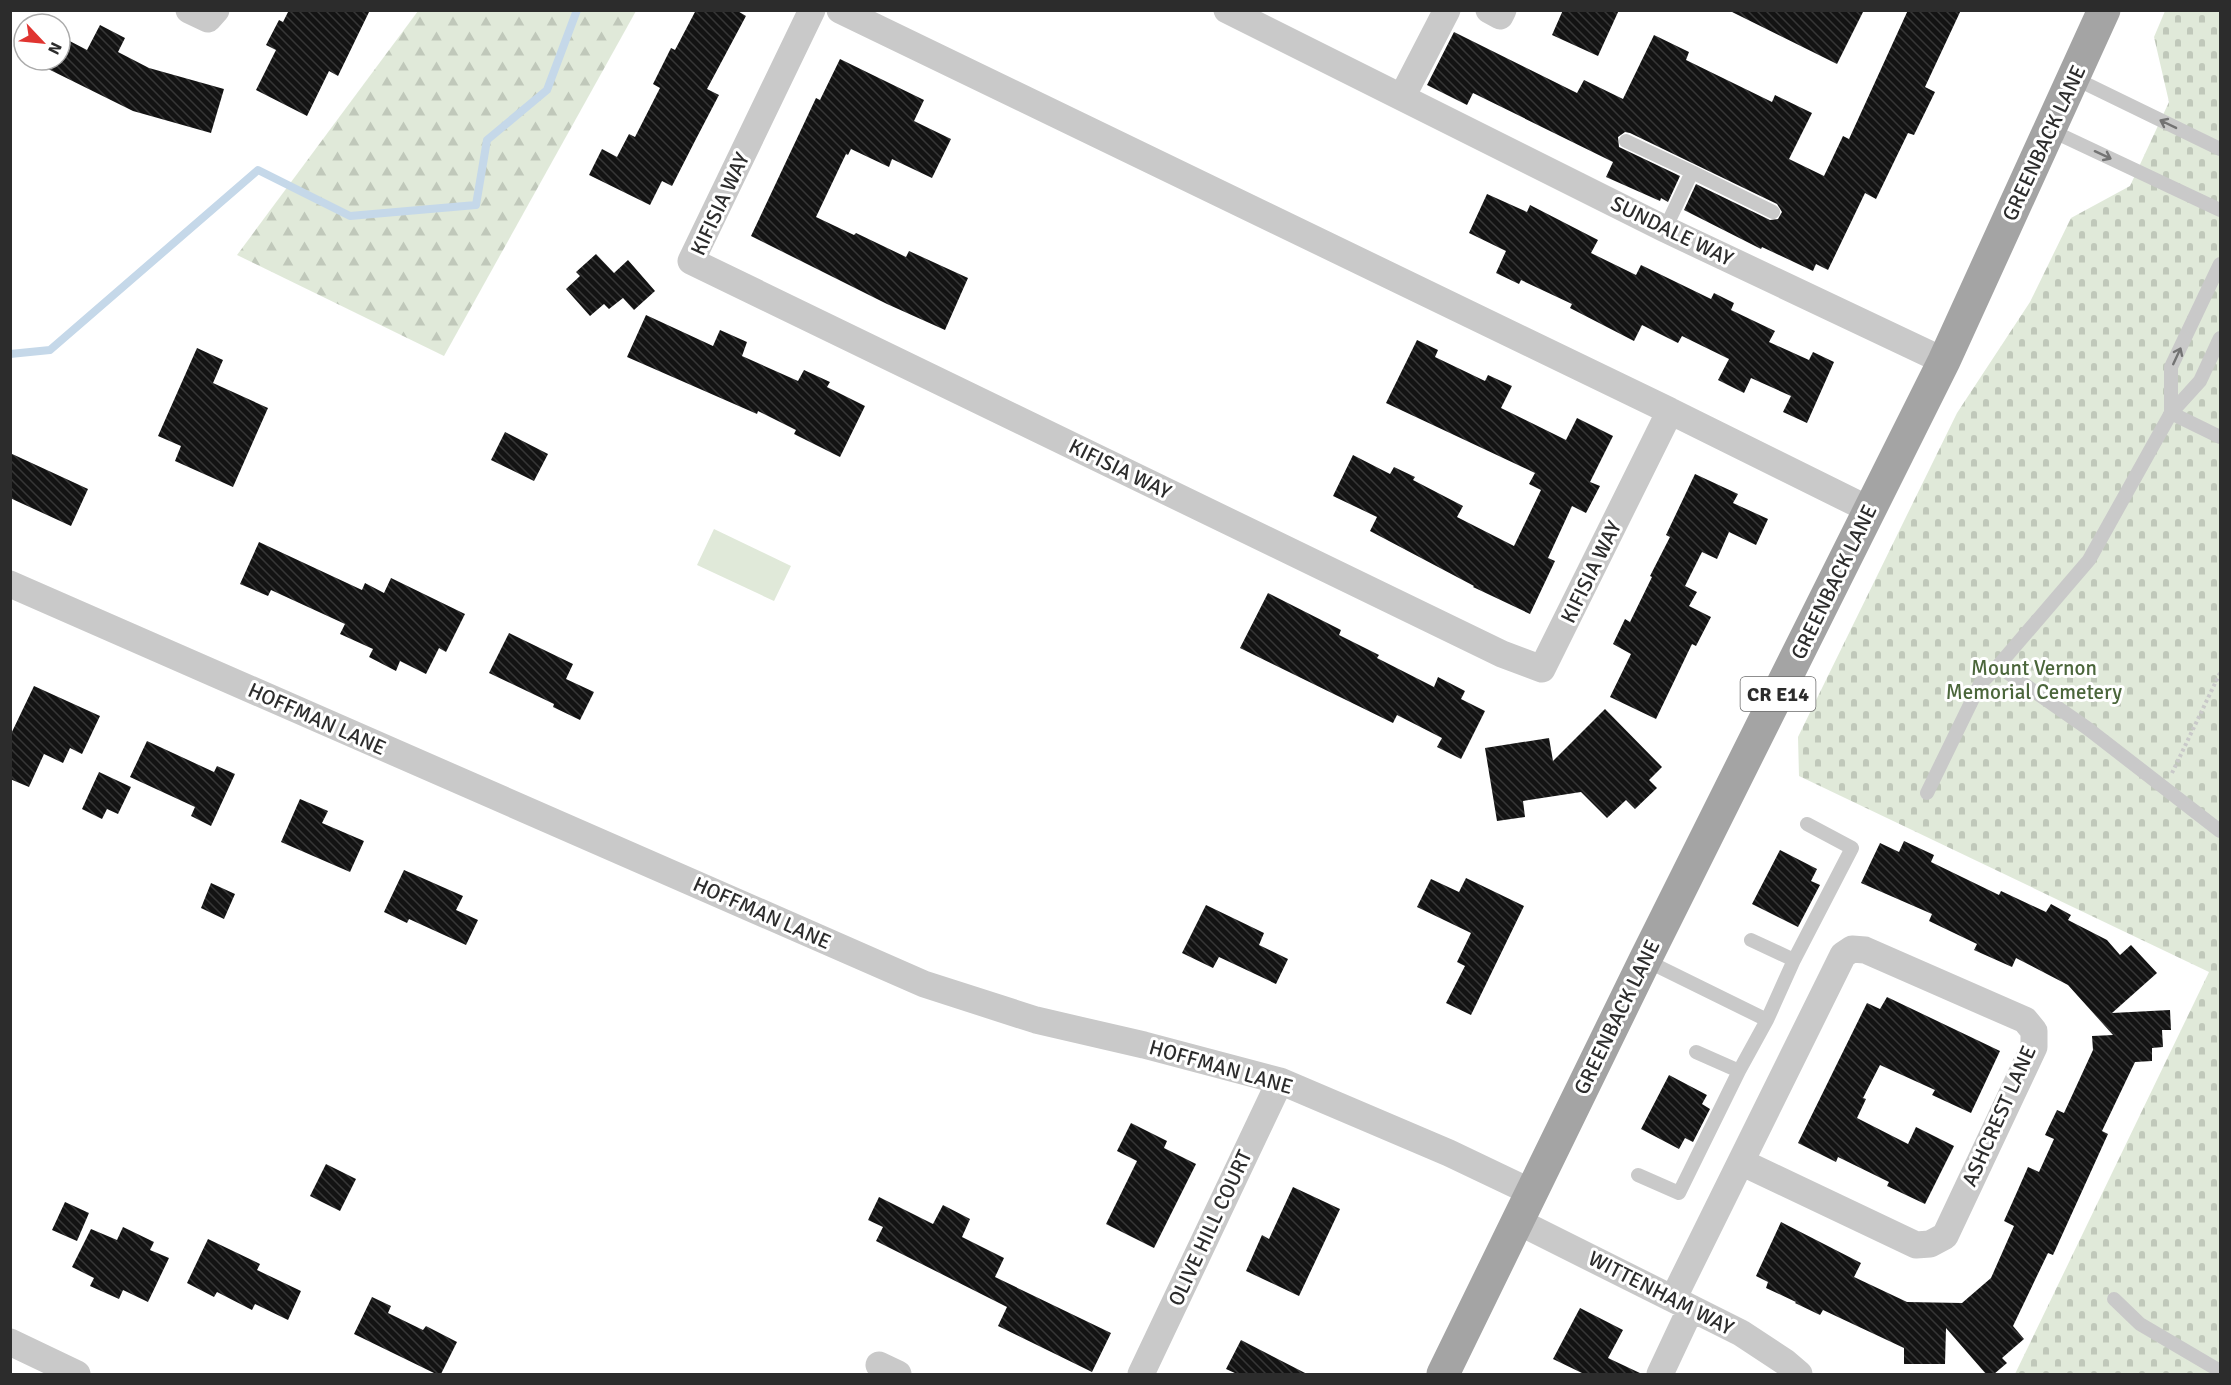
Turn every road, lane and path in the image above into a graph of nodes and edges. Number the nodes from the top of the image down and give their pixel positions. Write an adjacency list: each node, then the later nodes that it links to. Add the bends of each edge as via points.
1 (189, 10): 2 (street, via 208,19)
2 (216, 10)
3 (812, 10): 22 (street, KIFISIA WAY, via 691,261 1502,654 1542,669)
4 (840, 10): 22 (street)
5 (1227, 10): 11 (street, SUNDALE WAY)
6 (1447, 10): 11 (street)
7 (1489, 10): 8 (street, via 1500,16)
8 (1503, 10)
9 (2104, 10): 10 (main road, GREENBACK LANE / CR E14)
10 (2074, 78): 12 (main road, GREENBACK LANE / CR E14); 14 (lane, one-way to 10)
11 (1402, 97): 18 (street, SUNDALE WAY)
12 (2050, 130): 16 (lane, one-way to 16); 21 (main road, GREENBACK LANE / CR E14)
13 (1626, 141): 15 (lane)
14 (2220, 149)
15 (1692, 172): 17 (lane); 18 (lane)
16 (2220, 210)
17 (1773, 212)
18 (1665, 229): 21 (street, SUNDALE WAY)
19 (2220, 264): 23 (lane, one-way to 19, via 2171,367)
20 (2220, 338): 23 (lane, via 2200,381)
21 (1944, 361): 25 (main road, GREENBACK LANE / CR E14)
22 (1670, 411): 25 (street)
23 (2171, 413): 24 (lane); 27 (lane, via 2089,560)
24 (2220, 437)
25 (1870, 510): 34 (main road, GREENBACK LANE / CR E14)
26 (10, 584): 39 (street, HOFFMAN LANE, via 924,984 1036,1020)
27 (1998, 666): 29 (lane); 30 (lane, via 1980,684)
28 (2220, 673): 29 (path)
29 (2165, 789): 32 (lane)
30 (1927, 793)
31 (1807, 824): 35 (lane, via 1852,848)
32 (2220, 831)
33 (1751, 940): 35 (lane)
34 (1645, 960): 36 (lane); 42 (main road, GREENBACK LANE / CR E14)
35 (1794, 960): 36 (lane)
36 (1767, 1020): 38 (lane)
37 (1696, 1052): 38 (lane)
38 (1738, 1071): 41 (lane, via 1679,1193)
39 (1280, 1081): 42 (street, HOFFMAN LANE); 49 (street, OLIVE HILL COURT)
40 (1741, 1162): 40 (street, ASHCREST LANE, via 1843,956 1852,949 1865,950 2025,1020 2034,1031 2034,1047 1945,1236 1930,1244 1916,1245); 45 (street, ASHCREST LANE)
41 (1638, 1175)
42 (1531, 1192): 43 (main road, GREENBACK LANE / CR E14)
43 (1517, 1221): 45 (street, WITTENHAM WAY); 50 (main road, GREENBACK LANE / CR E14)
44 (2114, 1299): 47 (lane, via 2140,1324)
45 (1682, 1304): 51 (street, ASHCREST LANE); 52 (street, WITTENHAM WAY, via 1741,1333)
46 (10, 1342): 48 (street)
47 (2220, 1371)
48 (77, 1374)
49 (1141, 1374)
50 (1443, 1374)
51 (1660, 1374)
52 (1799, 1374)

